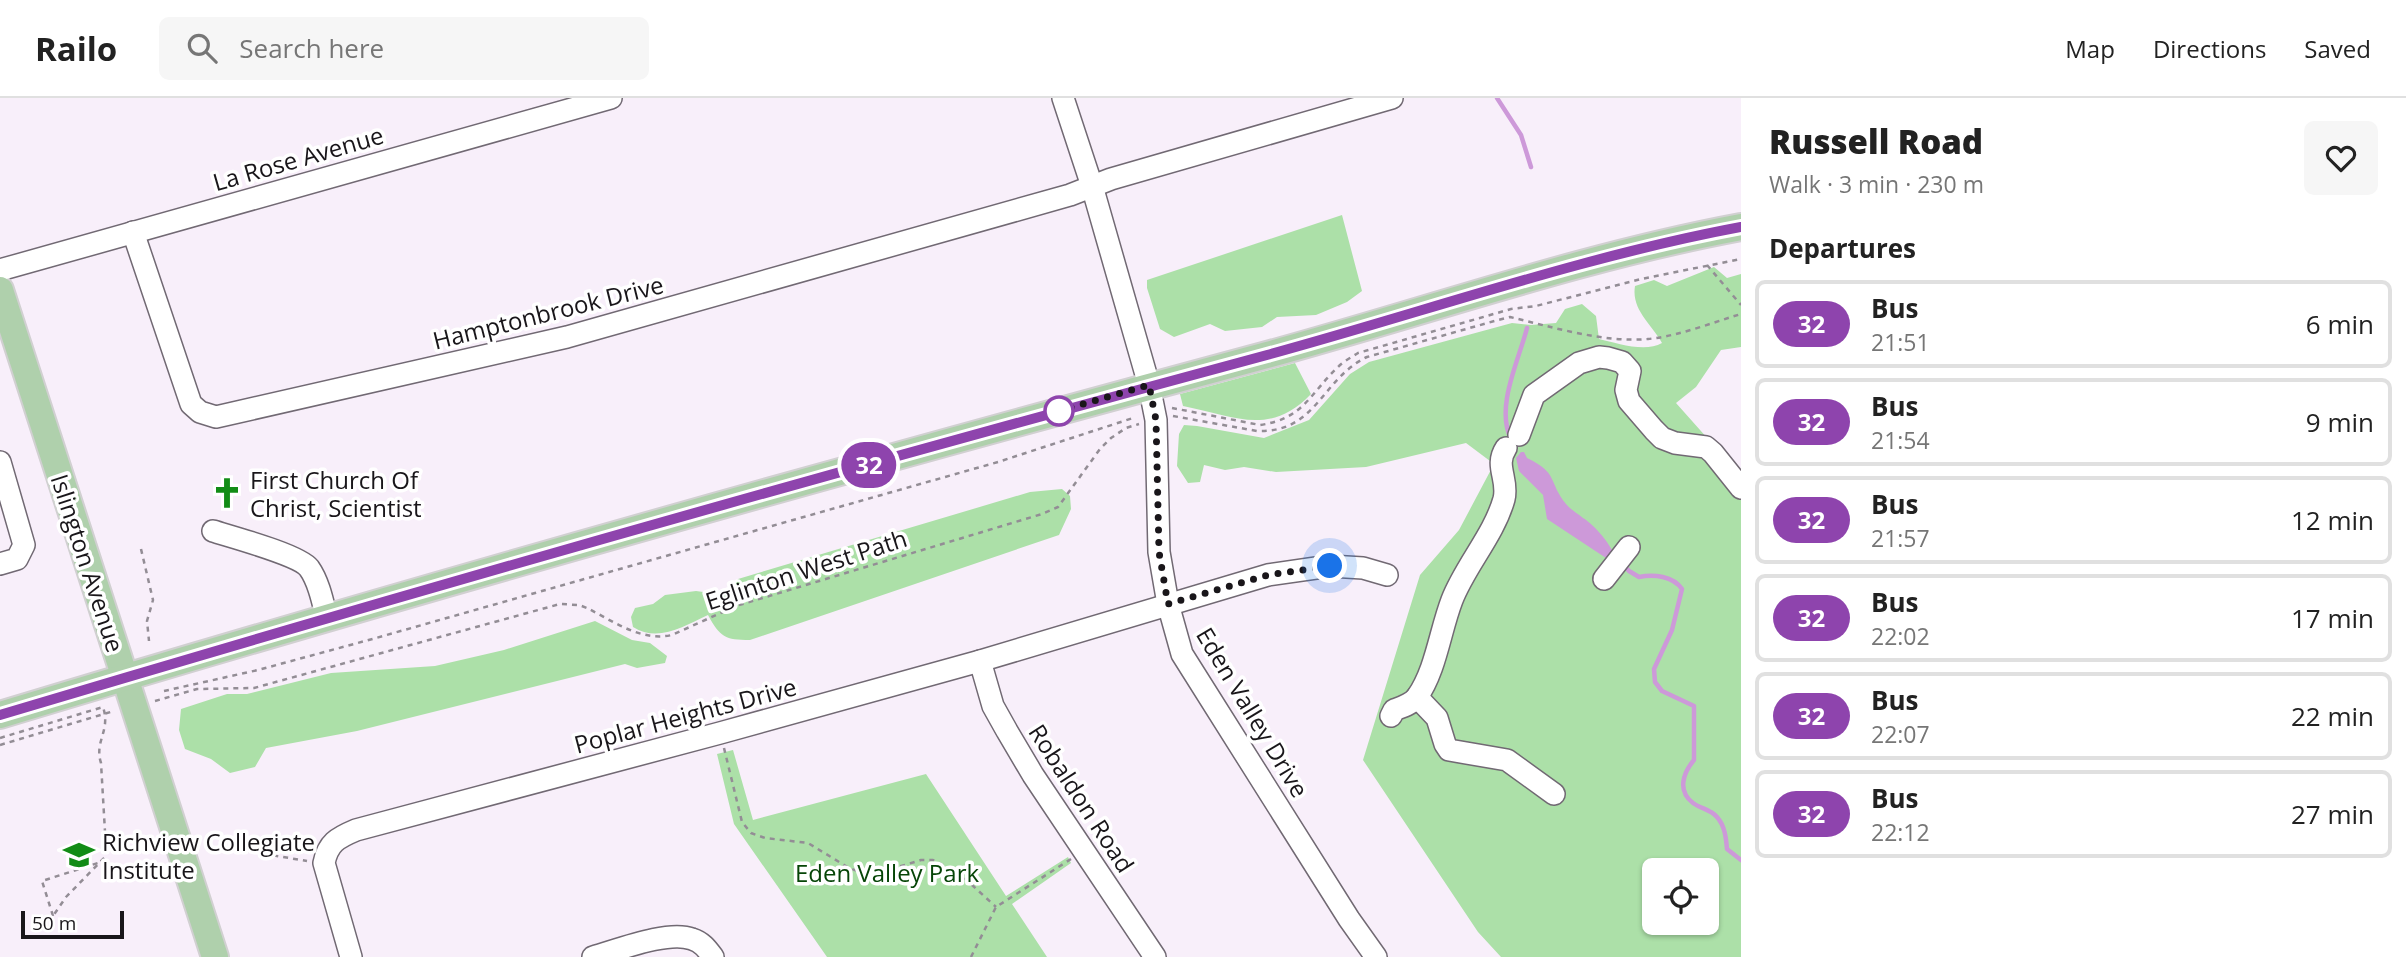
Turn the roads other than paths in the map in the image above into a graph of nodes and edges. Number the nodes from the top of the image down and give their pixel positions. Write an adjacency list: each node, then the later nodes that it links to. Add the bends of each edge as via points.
1 (611, 98): 6 (street, La Rose Avenue)
2 (1063, 98): 4 (street, Eden Valley Drive)
3 (1392, 98): 4 (street, Hamptonbrook Drive)
4 (1092, 186): 6 (street, Hamptonbrook Drive, via 567,337 216,417 191,404); 9 (street, Eden Valley Drive)
5 (1741, 227): 9 (main road, via 1617,255)
6 (133, 232): 7 (street, La Rose Avenue)
7 (0, 270)
8 (0, 290): 18 (main road, Islington Avenue)
9 (1149, 385): 15 (street, Eden Valley Drive, via 1156,420 1159,552); 16 (main road)
10 (0, 462): 13 (street, via 24,545 16,559)
11 (1741, 488): 19 (street, via 1706,447 1662,438 1629,401 1630,371 1622,362 1599,357 1579,363 1534,396 1500,459 1506,487 1503,502 1452,600)
12 (213, 531): 16 (street, via 292,557 308,567)
13 (0, 564)
14 (1387, 575): 15 (street, Poplar Heights Drive, via 1349,566 1309,567)
15 (1168, 604): 17 (street, Poplar Heights Drive); 28 (street, Eden Valley Drive, via 1182,654 1194,675)
16 (327, 619): 18 (main road)
17 (980, 661): 24 (street, Poplar Heights Drive, via 356,830 332,841 324,863); 27 (street, Robaldon Road, via 998,715 1033,775)
18 (125, 677): 20 (main road); 23 (main road, Islington Avenue)
19 (1418, 697): 21 (street); 22 (street, via 1437,718 1449,750 1507,760)
20 (0, 715)
21 (1391, 716)
22 (1554, 794)
23 (215, 957)
24 (351, 957)
25 (593, 957): 26 (street, via 680,936 704,945)
26 (713, 957)
27 (1155, 957)
28 (1376, 957)

